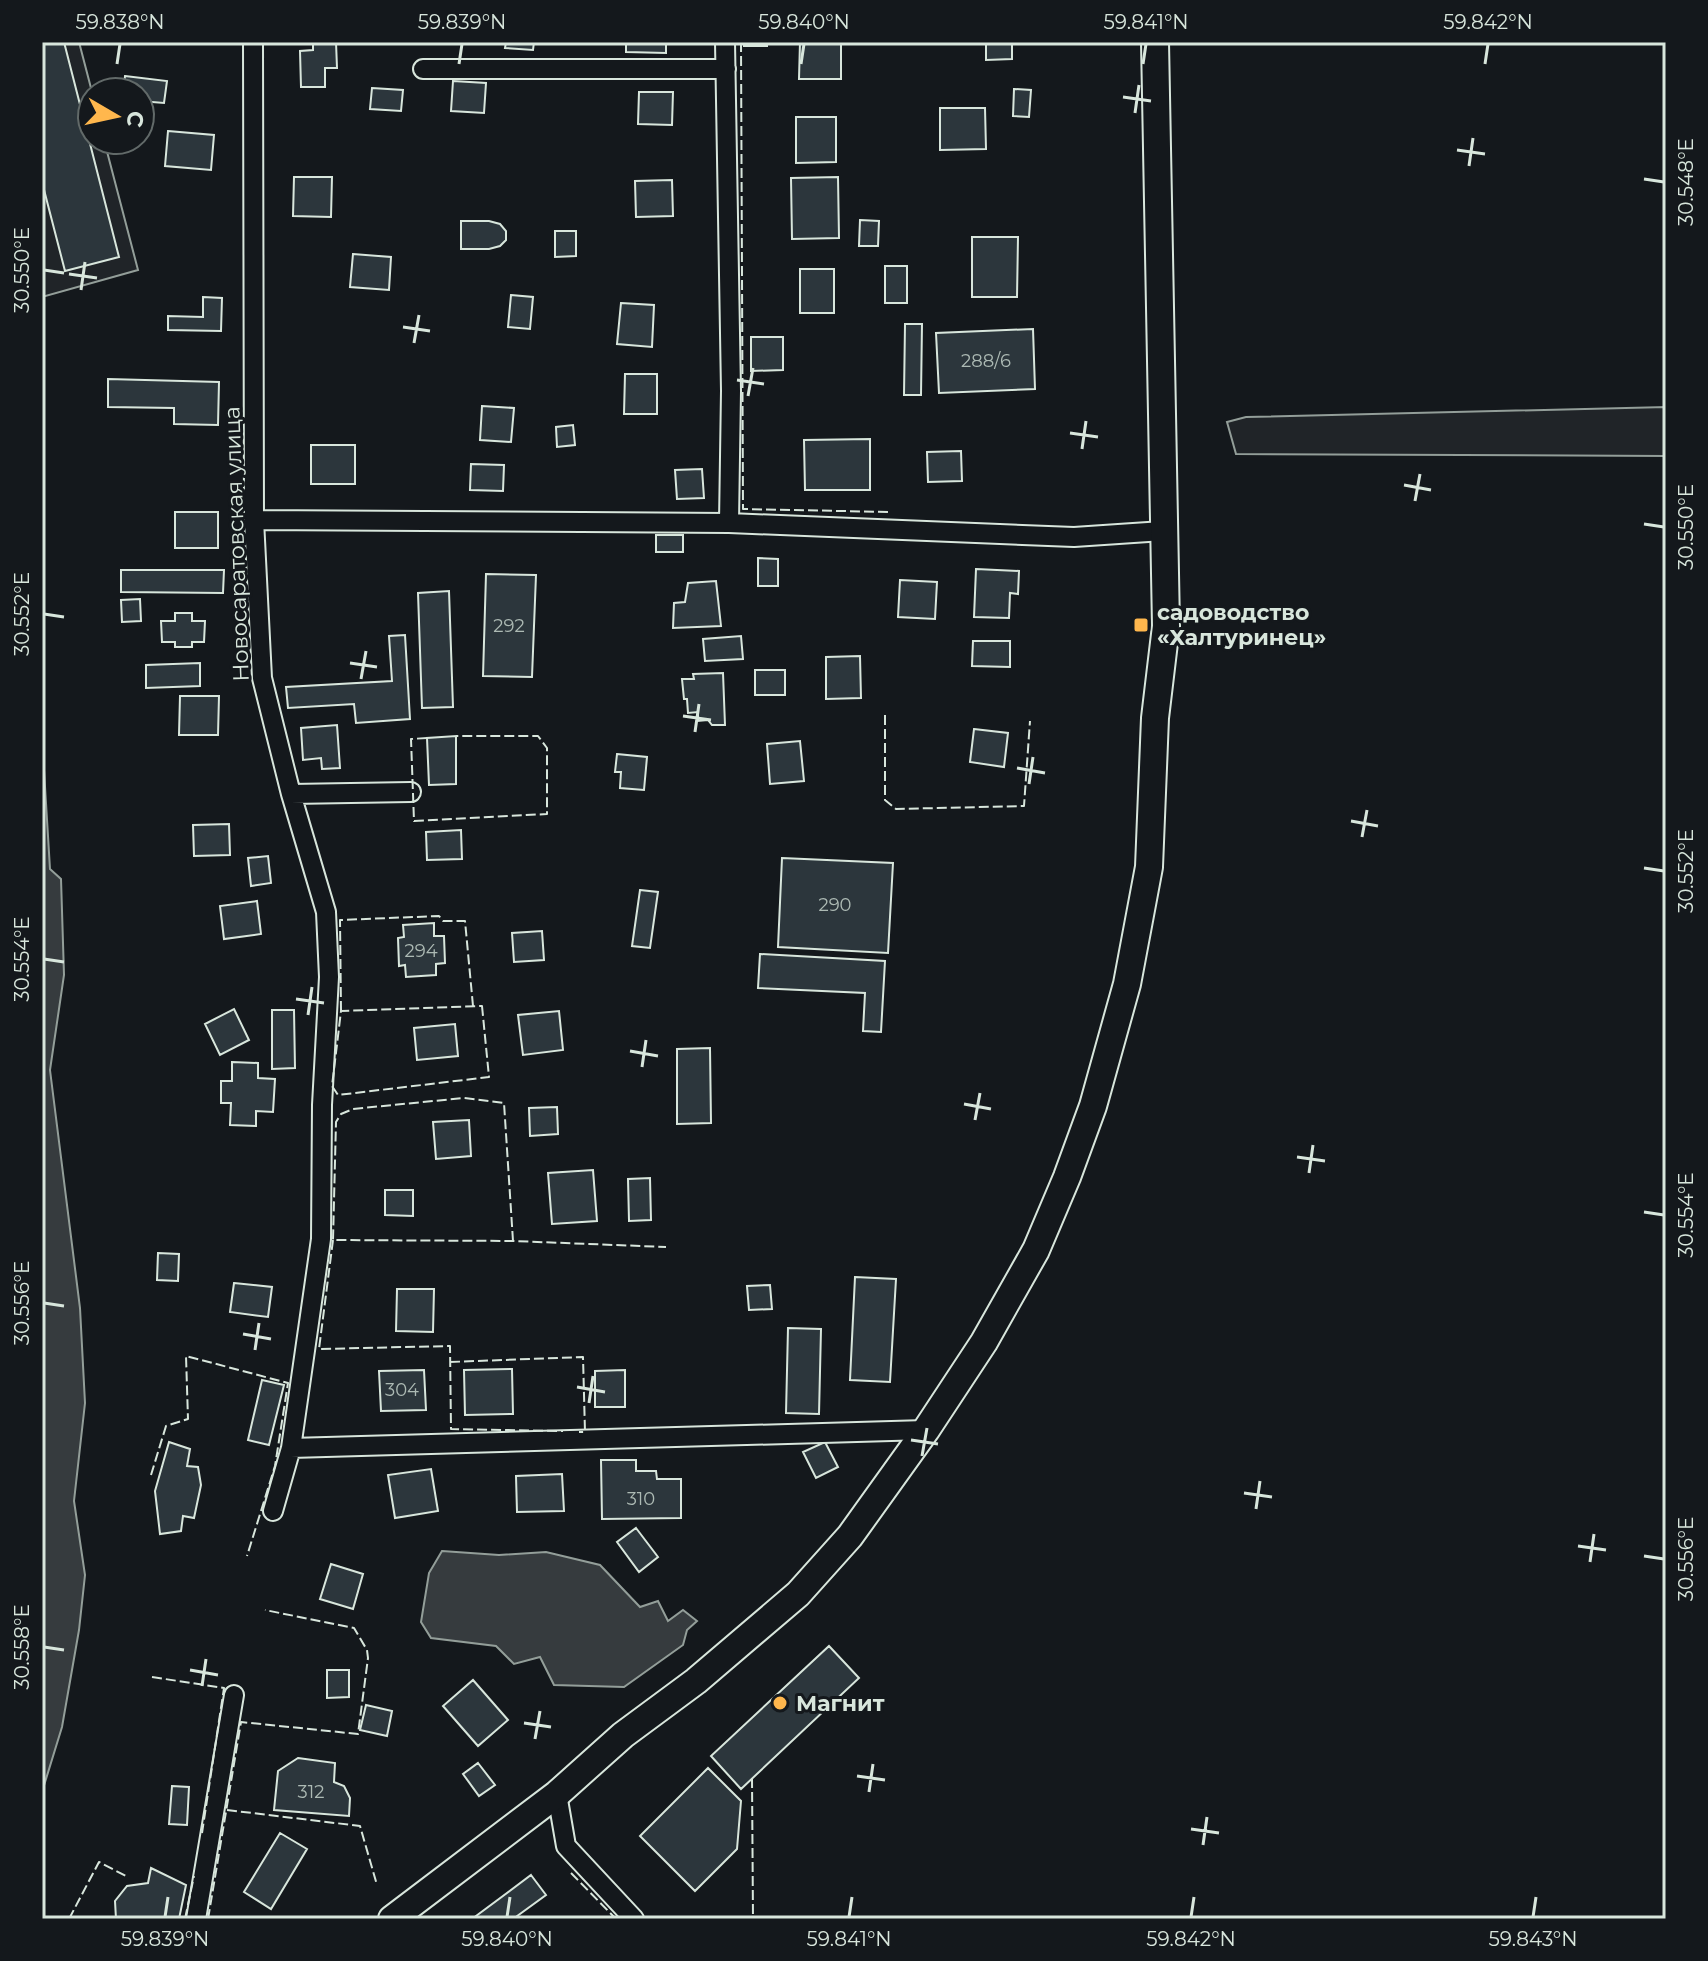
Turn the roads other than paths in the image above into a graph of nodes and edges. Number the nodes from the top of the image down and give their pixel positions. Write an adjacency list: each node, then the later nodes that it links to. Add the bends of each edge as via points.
1 (253, 42): 6 (street, Новосаратовская улица)
2 (725, 42): 5 (street)
3 (1155, 42): 8 (main road)
4 (423, 69): 5 (street)
5 (726, 69): 7 (street)
6 (254, 520): 7 (street); 10 (street, Новосаратовская улица, via 262,678)
7 (729, 523): 8 (street, via 1074,537)
8 (1163, 531): 11 (main road, via 1166,626 1155,718 1149,867 1111,1044 1093,1106 1036,1250)
9 (411, 792): 10 (street)
10 (291, 794): 12 (street, Новосаратовская улица, via 326,912 329,977 321,1239)
11 (926, 1430): 12 (street); 15 (main road, via 850,1536 798,1594)
12 (291, 1448): 13 (street, Новосаратовская улица)
13 (273, 1511)
14 (234, 1695): 16 (street)
15 (557, 1794): 17 (main road); 18 (street, via 566,1846)
16 (196, 1919)
17 (392, 1919)
18 (634, 1919)

